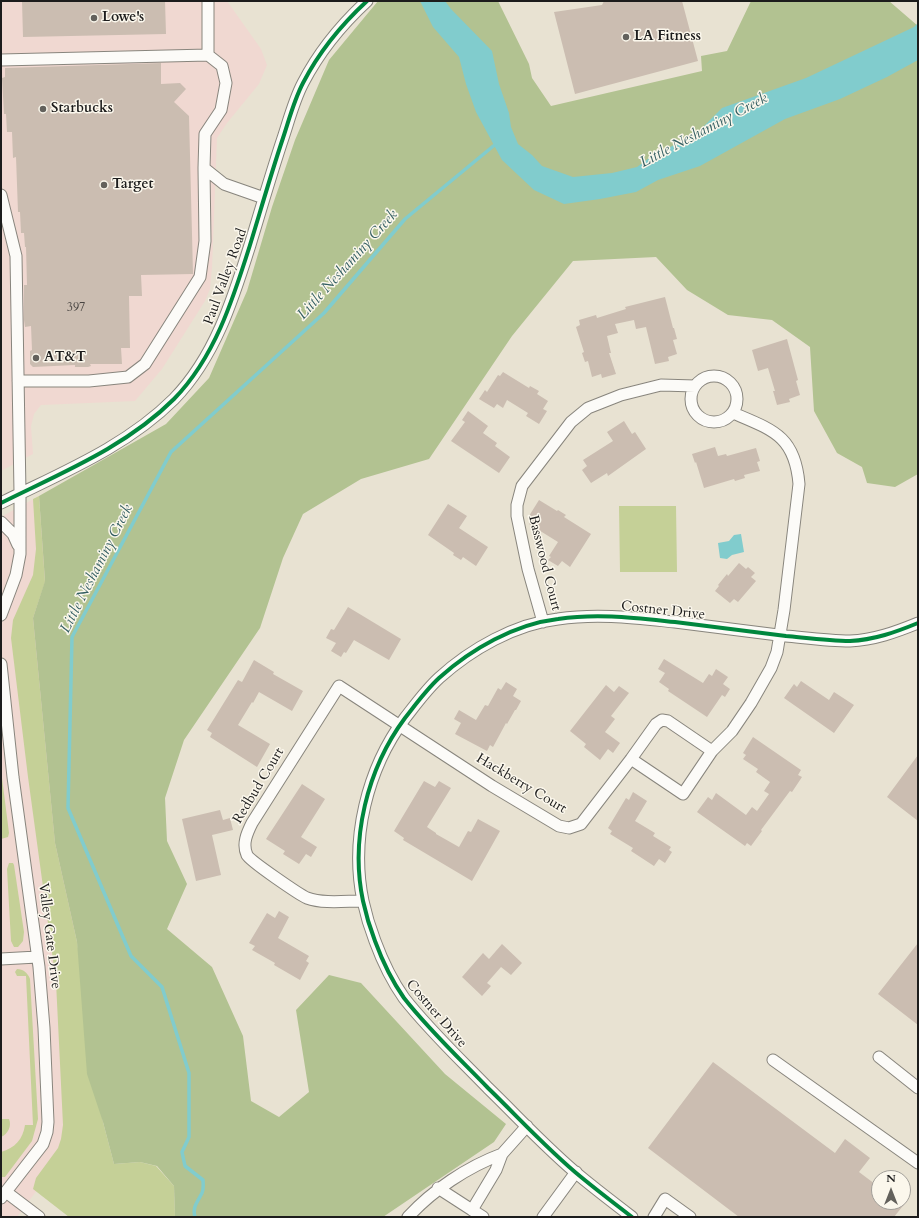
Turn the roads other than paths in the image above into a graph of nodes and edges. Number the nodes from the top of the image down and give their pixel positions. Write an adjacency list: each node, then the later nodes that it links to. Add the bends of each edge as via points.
1 (208, 1): 3 (street)
2 (367, 1): 7 (street, Paul Valley Road, via 327,44 303,83)
3 (208, 55): 4 (street); 5 (street, via 222,66 226,82 221,110 205,134)
4 (1, 60)
5 (204, 168): 7 (street, via 224,184); 8 (street, via 205,241 200,277 145,364 128,377 89,381)
6 (1, 195): 8 (street, via 16,256)
7 (264, 198): 11 (street, Paul Valley Road, via 239,280 222,325 204,359 175,398 134,433)
8 (18, 381): 11 (street)
9 (695, 386): 10 (street, via 691,396 692,406 697,415 706,421 716,422 726,420); 10 (street, via 703,379 713,376 723,378 732,384 737,393); 16 (street, Basswood Court, via 661,385 621,395 588,408 571,422 522,486 516,516)
10 (733, 413): 18 (street, via 765,427 784,440 794,456 798,469 799,484)
11 (20, 493): 12 (street, Paul Valley Road); 14 (street)
12 (1, 503)
13 (1, 522): 14 (street, via 13,534)
14 (20, 548): 15 (street, via 16,575)
15 (1, 615)
16 (544, 622): 18 (street, Costner Drive, via 581,616 626,617); 20 (street, Costner Drive, via 495,640 457,663 429,688)
17 (918, 623): 18 (street, Costner Drive, via 893,633 852,641)
18 (780, 635): 21 (street, via 771,668 755,696 732,731)
19 (1, 664): 24 (street, Valley Gate Drive)
20 (399, 726): 22 (street, Hackberry Court, via 492,786 559,826 569,828 581,824); 23 (street, Costner Drive, via 375,774 363,812 359,853); 23 (street, Redbud Court, via 339,686 245,838 247,856 307,898 323,901)
21 (712, 751): 22 (street, Hackberry Court, via 668,721 662,720 656,724); 22 (street, via 683,794)
22 (631, 759)
23 (363, 901): 29 (street, Costner Drive, via 380,954 404,997 439,1038)
24 (37, 957): 25 (street); 34 (street, Valley Gate Drive, via 47,1081 47,1132 43,1144)
25 (1, 958)
26 (879, 1057): 28 (street)
27 (773, 1060): 31 (street)
28 (918, 1088)
29 (527, 1126): 30 (street); 32 (street, Costner Drive)
30 (502, 1154): 33 (street); 35 (street, via 496,1170)
31 (918, 1163)
32 (576, 1172): 39 (street); 40 (street, Costner Drive)
33 (438, 1188): 35 (street); 37 (street)
34 (4, 1195): 36 (street)
35 (472, 1210): 38 (street)
36 (39, 1217)
37 (408, 1217)
38 (483, 1217)
39 (543, 1217)
40 (632, 1217)
41 (654, 1217): 42 (street, via 666,1199)
42 (690, 1217)

